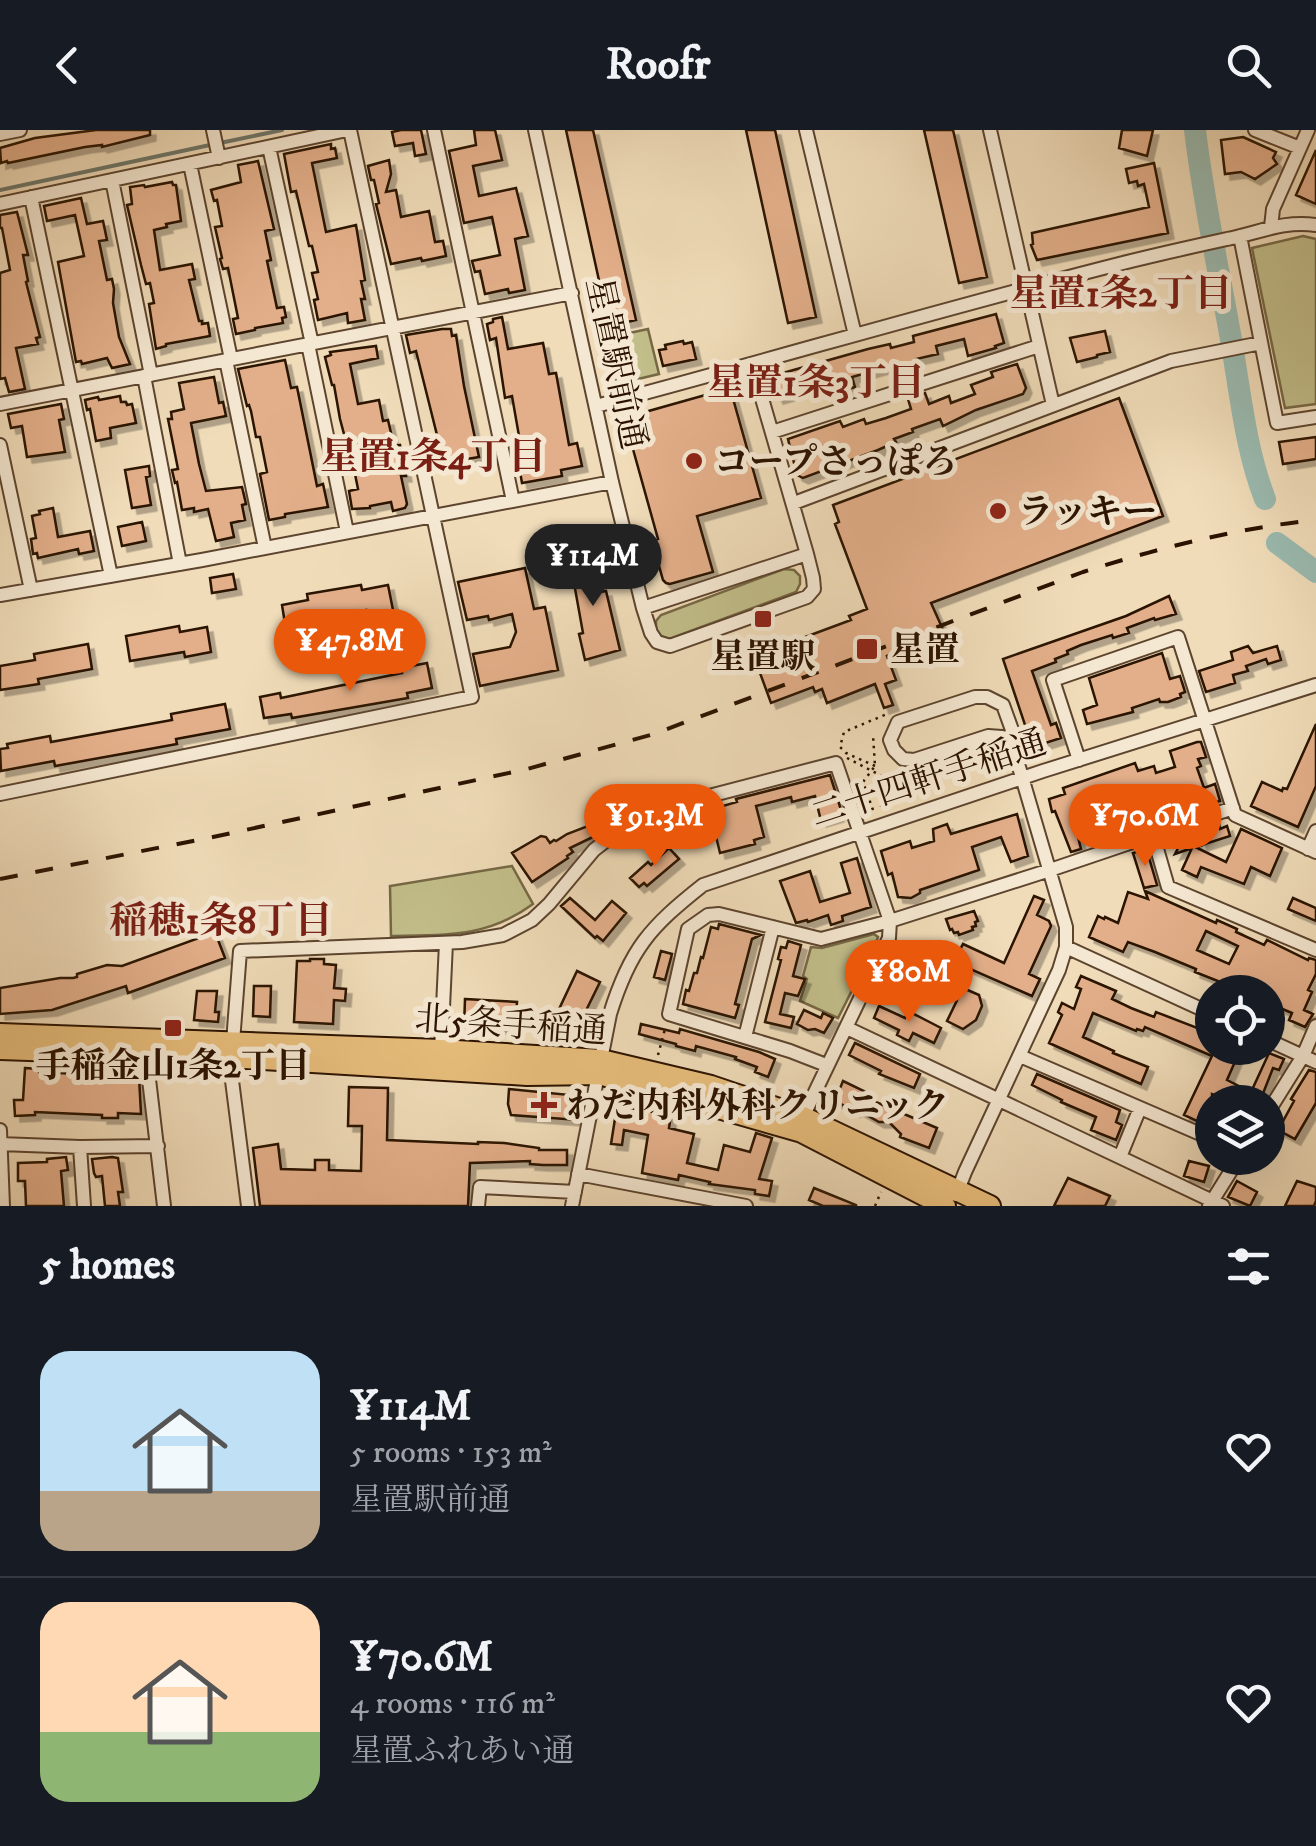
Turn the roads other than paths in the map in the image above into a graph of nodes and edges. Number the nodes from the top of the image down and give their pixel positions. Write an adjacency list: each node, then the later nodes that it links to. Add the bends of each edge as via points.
1 (20, 130): 9 (street)
2 (348, 130): 11 (street); 23 (street)
3 (434, 130): 22 (street)
4 (535, 130): 21 (street, 星置駅前通)
5 (806, 130): 24 (street)
6 (990, 130): 20 (street)
7 (1256, 130): 12 (street)
8 (1308, 130): 12 (street)
9 (0, 133)
10 (216, 144): 11 (street); 13 (street)
11 (269, 147): 25 (street)
12 (1300, 148): 18 (street)
13 (190, 164): 14 (street); 28 (street)
14 (112, 180): 15 (street); 30 (street)
15 (32, 197): 16 (street); 31 (street)
16 (0, 204)
17 (1316, 226): 18 (street)
18 (1270, 227): 19 (street)
19 (1240, 236): 20 (street); 26 (street)
20 (1026, 287): 24 (street); 27 (street)
21 (572, 293): 22 (street); 34 (street, 星置駅前通)
22 (474, 312): 23 (street); 39 (street)
23 (392, 328): 25 (street); 41 (street)
24 (855, 335): 29 (street)
25 (310, 344): 28 (street); 42 (street)
26 (1255, 344): 33 (street, via 1171,361); 35 (street, via 1277,422)
27 (1039, 346): 33 (street); 36 (street)
28 (229, 360): 30 (street); 43 (street)
29 (752, 364): 34 (street); 36 (street)
30 (148, 376): 31 (street); 45 (street)
31 (72, 390): 32 (street); 46 (street)
32 (0, 404)
33 (1052, 405): 40 (street)
34 (596, 406): 38 (street, 星置駅前通)
35 (1316, 417)
36 (772, 432): 40 (street)
37 (0, 445): 47 (street)
38 (612, 482): 39 (street); 49 (street, 星置駅前通)
39 (513, 501): 41 (street)
40 (794, 503): 44 (street)
41 (434, 516): 42 (street); 55 (street, via 472,698)
42 (347, 532): 43 (street)
43 (265, 548): 45 (street)
44 (806, 554): 49 (street); 49 (street, via 814,578 807,597 670,646 656,642)
45 (180, 564): 46 (street)
46 (111, 576): 47 (street)
47 (31, 590): 48 (street)
48 (0, 596)
49 (643, 608)
50 (1316, 685): 51 (street, 二十四軒手稲通)
51 (1204, 718): 53 (street, 二十四軒手稲通); 53 (street, via 1178,636 1053,680); 56 (street)
52 (1014, 750): 52 (street, via 1002,737 988,736 914,760 903,759 890,740 898,722 987,697 1003,705); 54 (street)
53 (1078, 760): 54 (street, 二十四軒手稲通)
54 (1024, 778): 58 (street, 二十四軒手稲通); 61 (street)
55 (0, 794)
56 (1233, 808): 59 (street); 60 (street, via 1235,815)
57 (1316, 831): 60 (street)
58 (860, 832): 62 (street); 64 (street, via 836,763 657,808 594,850 532,920 503,935); 80 (street, 二十四軒手稲通, via 704,885 670,911 641,942 619,984)
59 (1153, 835): 61 (street); 66 (street, via 1168,887)
60 (1312, 850)
61 (1050, 870): 62 (street); 65 (street)
62 (890, 921): 63 (street, via 821,939); 69 (street)
63 (773, 927): 71 (street); 71 (street, via 719,914 688,929 669,1014)
64 (446, 943): 74 (street, via 240,951); 75 (street)
65 (1066, 947): 67 (street); 77 (street)
66 (1316, 950)
67 (1195, 1006)
68 (1316, 1026): 78 (street)
69 (847, 1028): 79 (street); 82 (street)
70 (0, 1034): 74 (highway, 北5条手稲通)
71 (745, 1037): 79 (street)
72 (0, 1048): 76 (highway, 北5条手稲通)
73 (1285, 1048): 78 (street)
74 (231, 1050): 75 (highway, 北5条手稲通); 76 (highway, 北5条手稲通); 80 (highway, 北5条手稲通, via 528,1076); 100 (street)
75 (441, 1050): 80 (highway, 北5条手稲通)
76 (146, 1054): 88 (street)
77 (1020, 1056): 82 (street); 83 (street)
78 (1310, 1059): 81 (street)
79 (826, 1065): 84 (street)
80 (600, 1067): 84 (highway, 北5条手稲通, via 710,1086); 91 (street, 二十四軒手稲通); 95 (highway, 北5条手稲通, via 802,1132)
81 (1285, 1091)
82 (1000, 1100): 90 (street); 95 (street)
83 (1140, 1108): 86 (street); 90 (street)
84 (803, 1117): 95 (highway, 北5条手稲通)
85 (0, 1130): 87 (street)
86 (1195, 1132)
87 (0, 1144): 89 (street); 97 (street)
88 (158, 1146): 89 (street); 99 (street)
89 (80, 1147): 98 (street)
90 (1120, 1157): 96 (street)
91 (578, 1174): 93 (street, 二十四軒手稲通); 94 (street)
92 (1230, 1175): 96 (street)
93 (573, 1199): 101 (street, via 480,1187)
94 (682, 1200): 102 (street)
95 (951, 1200): 103 (highway, 北5条手稲通)
96 (1214, 1204)
97 (3, 1206)
98 (84, 1206)
99 (164, 1206)
100 (248, 1206)
101 (478, 1206)
102 (746, 1206)
103 (990, 1206)

